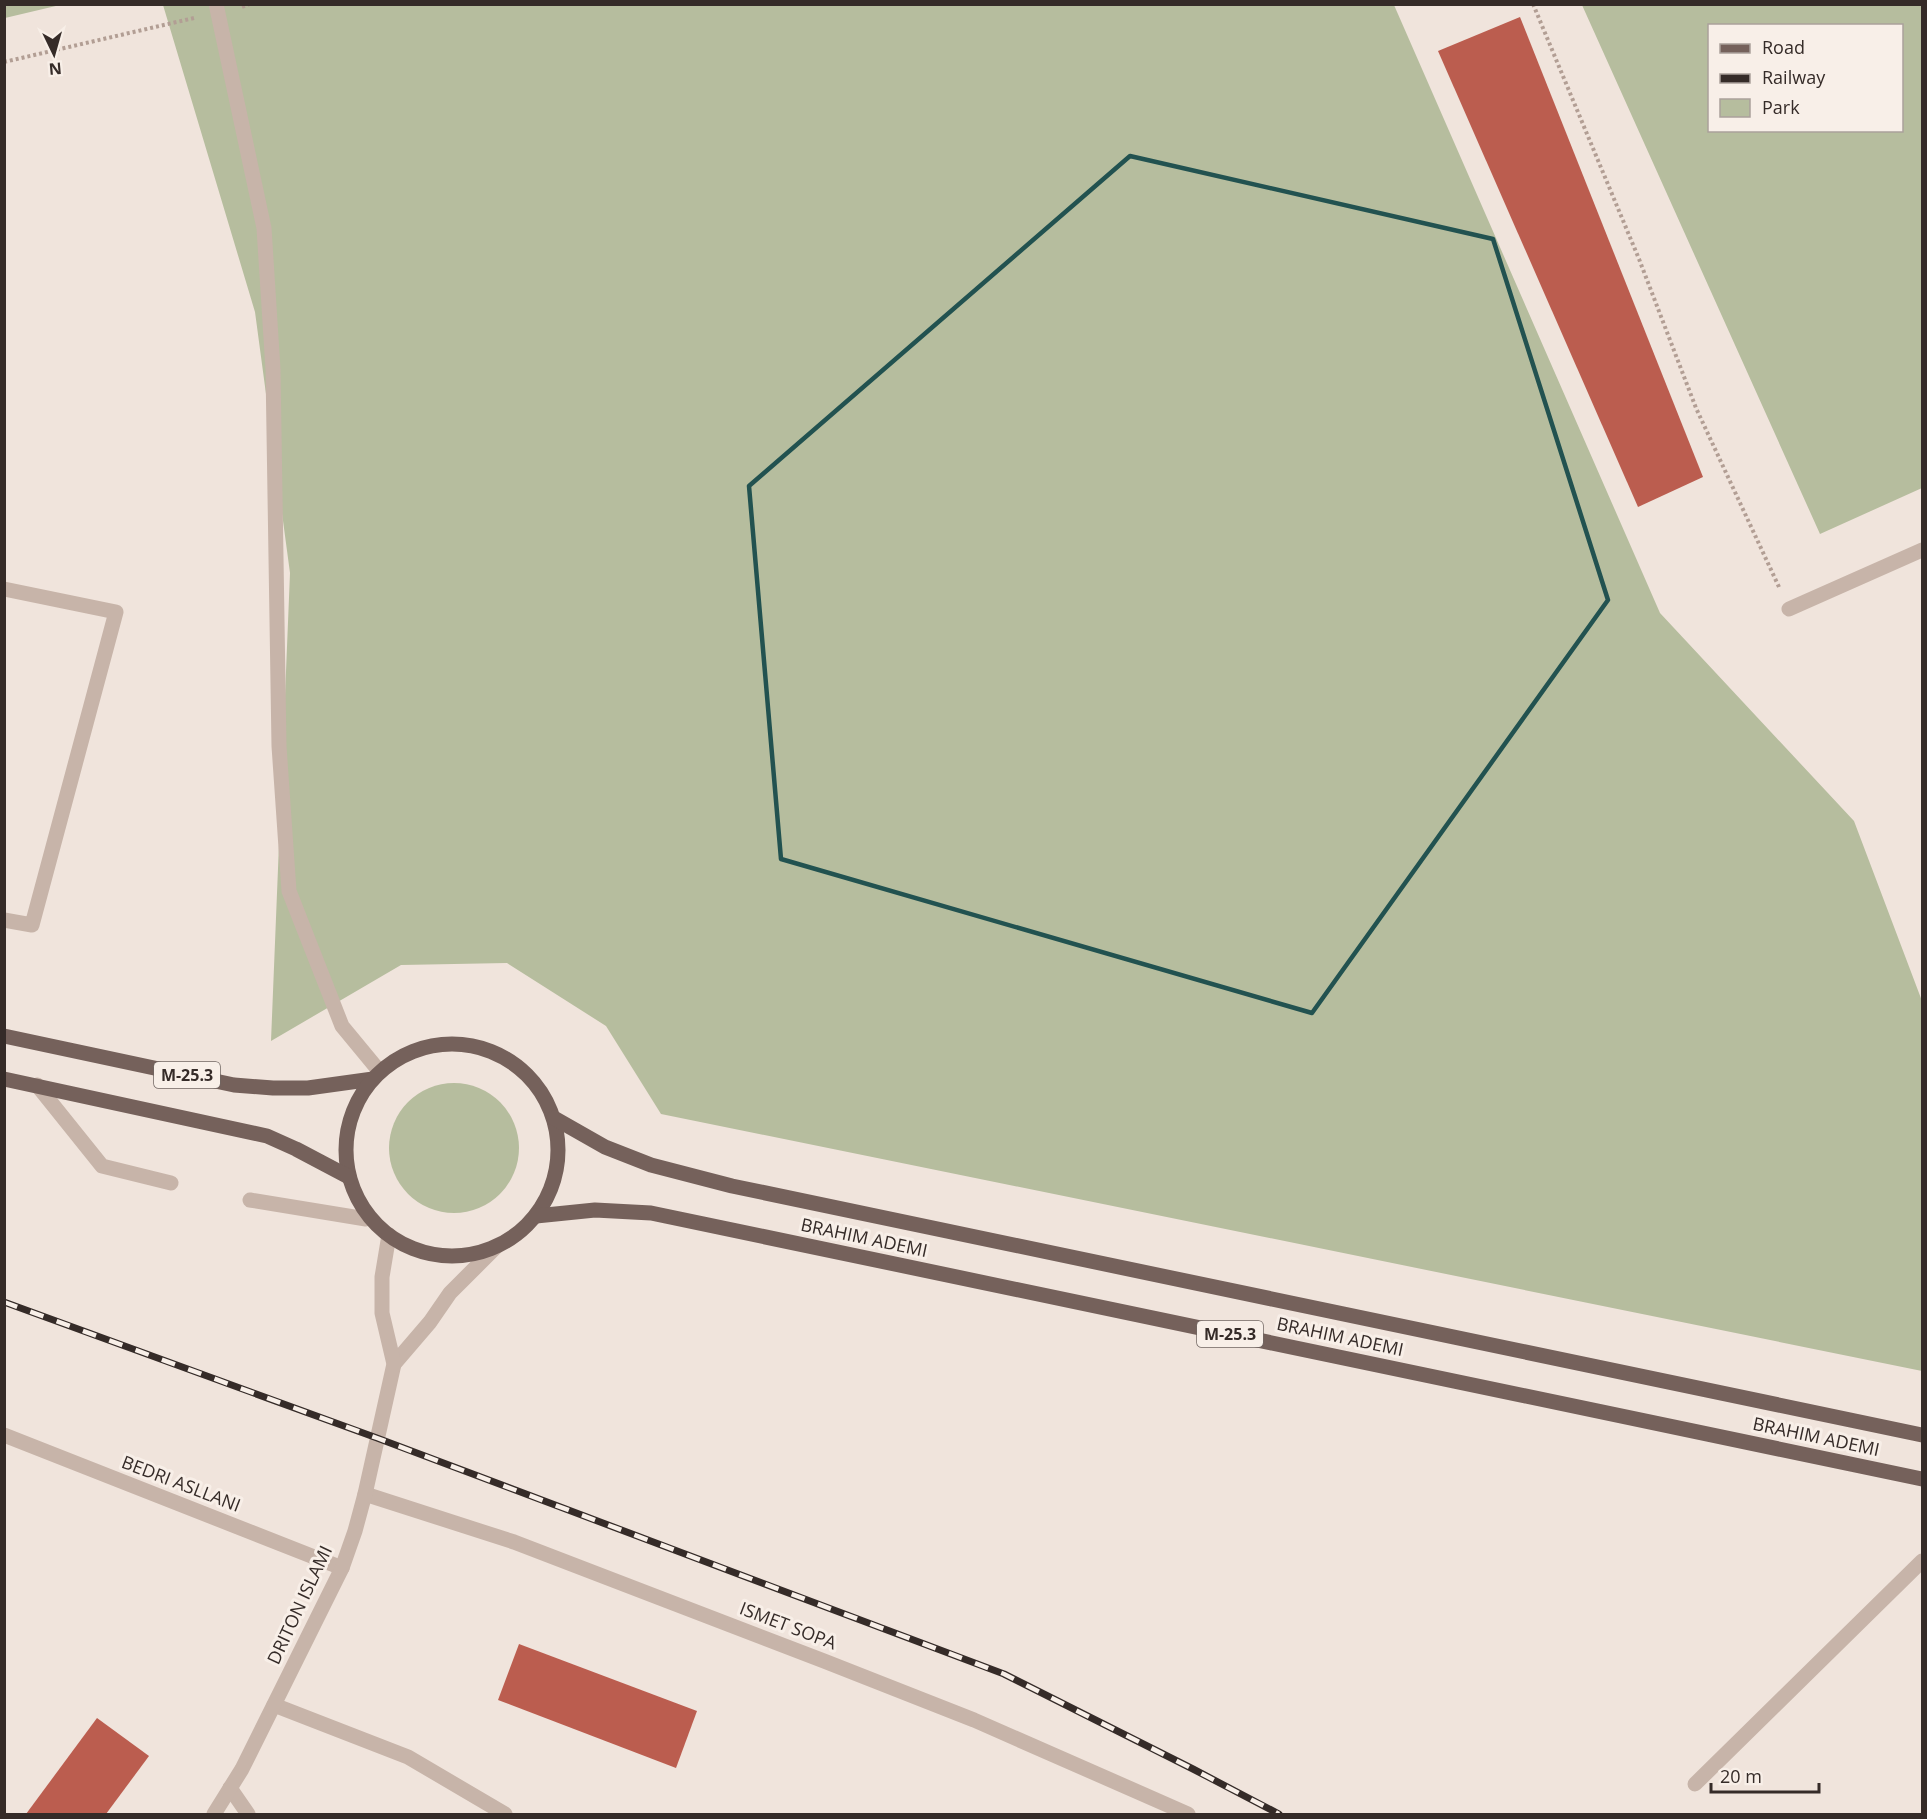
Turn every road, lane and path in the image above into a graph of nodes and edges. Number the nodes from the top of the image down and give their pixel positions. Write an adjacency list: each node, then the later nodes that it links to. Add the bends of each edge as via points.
1 (250, 4): 3 (path)
2 (1533, 4): 7 (path, via 1696,408)
3 (217, 8): 4 (path); 10 (street, via 264,228 273,369 279,746 289,891 342,1026)
4 (4, 62)
5 (1923, 550): 7 (street)
6 (4, 589): 8 (street, via 116,612 32,925)
7 (1790, 609)
8 (4, 920)
9 (4, 1036): 10 (main road, M-25.3, via 234,1085 308,1088)
10 (376, 1076): 13 (main road, M-25.3, via 394,1061 419,1049 447,1044 475,1046 502,1055 524,1071 542,1093); 14 (main road, M-25.3, via 358,1100 349,1124)
11 (4, 1078): 12 (main road, M-25.3)
12 (37, 1085): 14 (main road, M-25.3, via 267,1136); 15 (street, via 102,1166)
13 (554, 1118): 17 (main road, M-25.3, via 559,1146 557,1171); 23 (main road, BRAHIM ADEMI / M-25.3, via 605,1147 651,1166 732,1186)
14 (349, 1177): 18 (main road, M-25.3)
15 (171, 1183)
16 (250, 1200): 18 (street)
17 (536, 1216): 20 (main road, M-25.3, via 518,1234); 24 (main road, BRAHIM ADEMI / M-25.3, via 595,1210 651,1213)
18 (366, 1219): 19 (main road, M-25.3)
19 (389, 1235): 20 (main road, M-25.3, via 421,1252 446,1256 471,1255); 21 (street, DRITON ISLAMI, via 382,1277 382,1313)
20 (496, 1247): 21 (street, DRITON ISLAMI, via 450,1293)
21 (394, 1364): 25 (street, DRITON ISLAMI)
22 (4, 1435): 27 (street, BEDRI ASLLANI)
23 (1923, 1435)
24 (1923, 1479)
25 (365, 1494): 27 (street, DRITON ISLAMI); 34 (street, ISMET SOPA, via 514,1542 813,1657 974,1720)
26 (1923, 1561): 29 (street)
27 (342, 1568): 28 (street, DRITON ISLAMI)
28 (274, 1705): 30 (street, DRITON ISLAMI); 33 (street, via 408,1757)
29 (1695, 1784)
30 (230, 1788): 31 (street, DRITON ISLAMI); 32 (street)
31 (214, 1815)
32 (248, 1815)
33 (505, 1815)
34 (1188, 1815)

